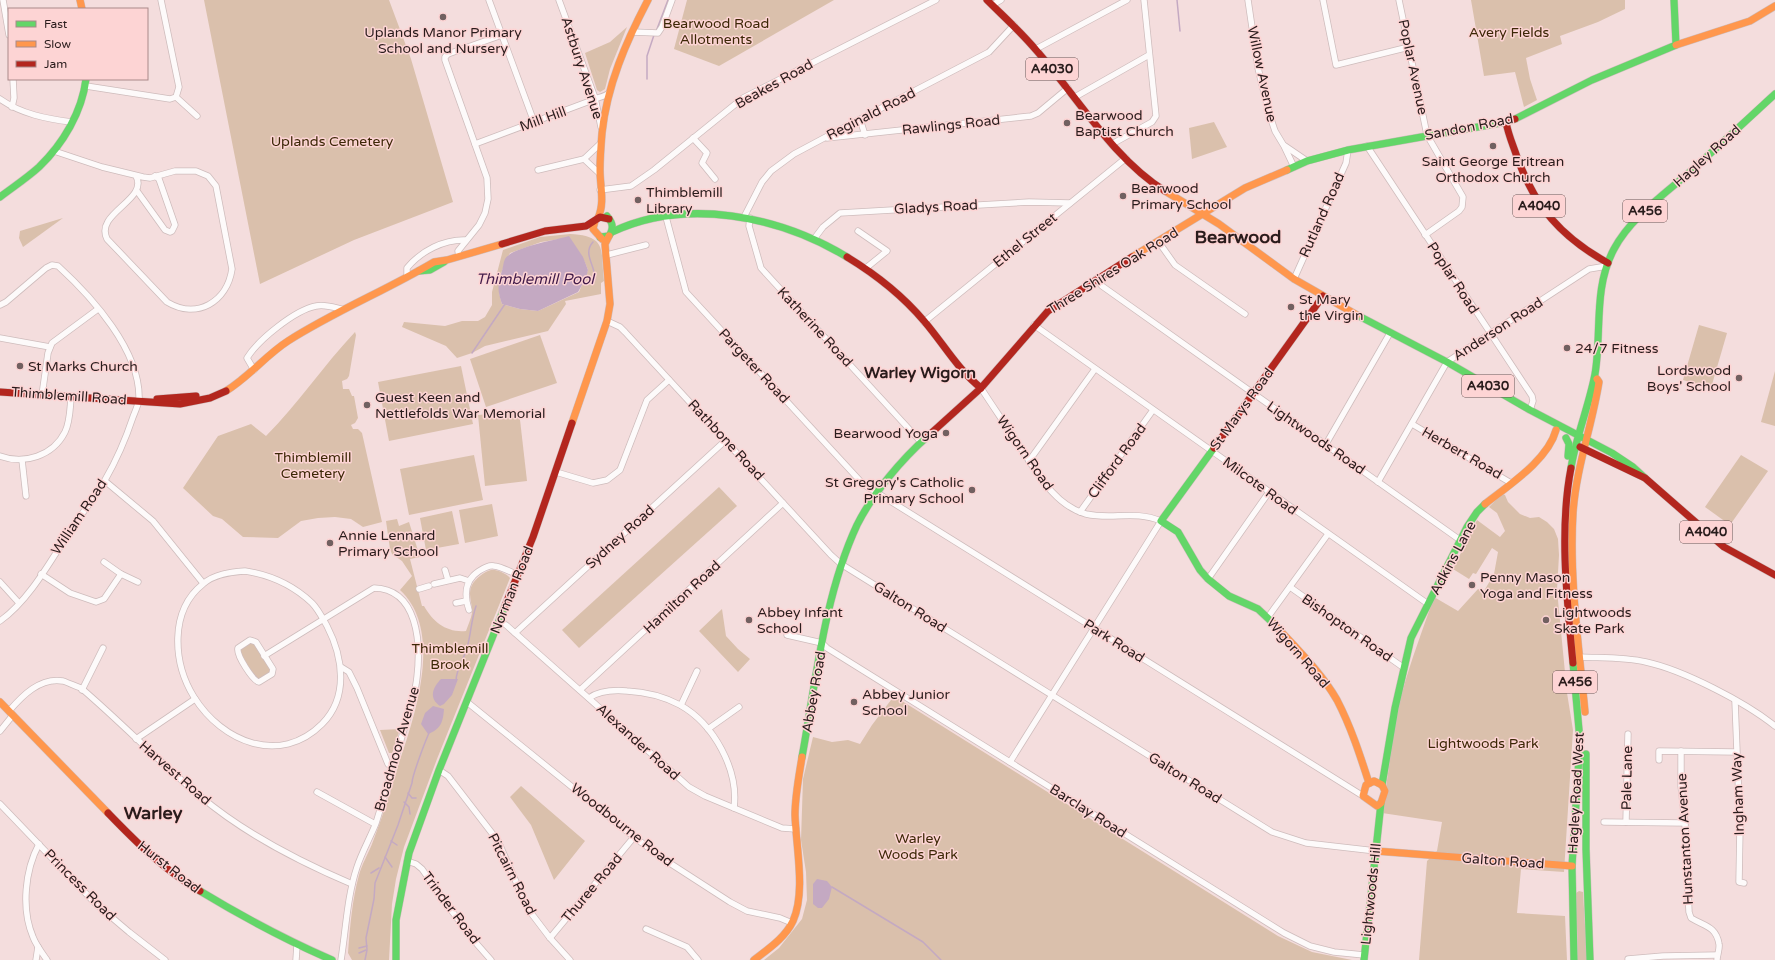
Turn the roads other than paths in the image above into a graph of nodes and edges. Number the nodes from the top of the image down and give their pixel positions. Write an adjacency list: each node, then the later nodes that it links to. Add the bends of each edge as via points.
1 (3, 0): 18 (street)
2 (161, 0): 30 (street, via 179,87)
3 (490, 0): 20 (street)
4 (559, 0): 32 (street, Astbury Avenue)
5 (648, 0): 19 (main road)
6 (672, 0): 19 (street, via 658,33)
7 (936, 0): 42 (street, Beakes Road, via 743,98)
8 (1002, 0): 15 (street)
9 (1127, 0): 23 (street)
10 (1144, 0): 24 (street)
11 (1248, 0): 47 (street, Willow Avenue, via 1258,68 1267,106 1275,130)
12 (1323, 0): 22 (street, via 1336,65)
13 (1399, 0): 22 (street, Poplar Avenue)
14 (1674, 0): 21 (main road)
15 (990, 2): 17 (main road, A4030)
16 (1775, 6): 21 (main road, Sandon Road, via 1750,21)
17 (1014, 25): 23 (main road, A4030); 36 (street, Reginald Road, via 989,52)
18 (8, 29)
19 (632, 32): 28 (main road)
20 (502, 35): 38 (street); 45 (street, via 445,57)
21 (1676, 45): 39 (main road, Sandon Road, via 1592,80)
22 (1409, 48): 41 (street, Poplar Avenue)
23 (1036, 50): 27 (main road, A4030)
24 (1149, 55): 31 (street); 46 (street, via 1155,119)
25 (13, 80): 34 (street)
26 (86, 83): 30 (street, via 170,99); 37 (main road, via 80,107)
27 (1068, 88): 31 (main road, A4030); 40 (street, Rawlings Road, via 1031,116)
28 (610, 92): 32 (street, Mill Hill); 44 (main road)
29 (1775, 94): 84 (main road, Hagley Road / A456, via 1718,148 1637,218 1614,250)
30 (176, 97): 35 (street)
31 (1075, 97): 46 (main road, A4030)
32 (595, 98): 38 (street, Mill Hill); 44 (street, Astbury Avenue)
33 (0, 99): 34 (street)
34 (12, 107): 37 (street, via 30,114)
35 (197, 116)
36 (860, 119): 40 (street); 43 (street, Reginald Road)
37 (72, 122): 50 (main road)
38 (534, 122): 45 (street, Mill Hill)
39 (1506, 122): 41 (main road, Sandon Road); 84 (main road, A4040, via 1524,178 1538,205 1569,239)
40 (865, 135): 43 (street, Rawlings Road)
41 (1428, 135): 48 (main road, Sandon Road); 75 (street, Poplar Avenue, via 1463,197 1463,202 1459,211)
42 (693, 138): 59 (street, via 707,153 702,163); 61 (street, Beakes Road, via 631,186)
43 (824, 138): 67 (street, Reginald Road, via 794,154 771,171 762,182)
44 (601, 139): 52 (street); 56 (main road)
45 (475, 144): 78 (street, via 487,178 488,199 479,225)
46 (1112, 144): 51 (main road, A4030)
47 (1284, 146): 53 (street, Willow Avenue); 54 (street, Willow Avenue)
48 (1367, 146): 49 (main road, Sandon Road); 75 (street, Poplar Road)
49 (1348, 150): 53 (main road, Sandon Road); 88 (street, Rutland Road, via 1346,163)
50 (54, 151): 57 (street); 62 (main road, via 30,176)
51 (1126, 158): 63 (street, Ethel Street); 65 (main road, A4030, via 1155,185)
52 (584, 159): 55 (street); 56 (street)
53 (1307, 161): 54 (main road, Sandon Road)
54 (1294, 167): 65 (main road, Sandon Road, via 1245,188)
55 (538, 170)
56 (600, 173): 61 (main road)
57 (136, 176): 58 (street); 60 (street, via 139,181)
58 (153, 177): 60 (street); 60 (street, via 159,179 174,225 172,231 165,230); 60 (street, via 175,171 196,171 208,176 216,186 232,269 224,292 211,304 189,310 167,302 107,239 106,224)
59 (715, 178)
60 (138, 190)
61 (600, 190): 64 (main road)
62 (0, 197)
63 (1070, 203): 77 (street, Gladys Road, via 1029,202 840,213 832,217); 95 (street, Ethel Street)
64 (602, 210): 68 (main road); 69 (main road)
65 (1203, 214): 79 (main road, Three Shires Oak Road); 88 (main road, A4030)
66 (666, 217): 67 (main road, via 716,213); 71 (main road); 134 (street, Pargeter Road, via 686,292 863,484)
67 (747, 218): 77 (main road); 120 (street, Katherine Road, via 761,268)
68 (596, 219): 69 (main road, via 603,217); 70 (main road, Thimblemill Road); 73 (main road, via 592,226)
69 (610, 221): 71 (main road); 74 (main road)
70 (582, 227): 73 (main road, Thimblemill Road); 83 (main road, Thimblemill Road, via 545,230)
71 (621, 228): 74 (main road)
72 (858, 231): 85 (street, via 888,251)
73 (593, 232): 76 (main road)
74 (610, 234): 76 (main road); 80 (main road)
75 (1425, 235): 98 (street, Poplar Road)
76 (600, 237): 80 (main road, Norman Road)
77 (814, 239): 85 (main road)
78 (466, 240): 83 (street, via 458,251); 86 (street, via 457,240 428,250 407,268)
79 (1158, 241): 87 (main road, Three Shires Oak Road); 93 (street, via 1175,265)
80 (605, 244): 82 (main road, Norman Road)
81 (646, 245): 82 (street)
82 (607, 255): 94 (main road, Norman Road, via 610,304)
83 (459, 256): 86 (main road, Thimblemill Road, via 434,262)
84 (1608, 264): 98 (street, Anderson Road, via 1589,269); 104 (main road, Hagley Road / A456, via 1601,292)
85 (866, 268): 95 (main road)
86 (407, 277): 92 (main road, Thimblemill Road)
87 (1096, 279): 96 (main road, Three Shires Oak Road, via 1058,303); 108 (street, Lightwoods Road, via 1102,286)
88 (1294, 279): 89 (main road, A4030)
89 (1322, 296): 97 (main road, A4030); 108 (main road, St Marys Road)
90 (0, 305): 91 (street, via 46,268 58,266)
91 (98, 309): 100 (street); 111 (street, via 128,352 137,379)
92 (341, 309): 103 (main road, Thimblemill Road, via 286,342); 103 (street, via 316,306 293,317 268,336 247,358)
93 (1245, 314)
94 (607, 321): 105 (street, Rathbone Road, via 620,327); 127 (main road, Norman Road)
95 (924, 322): 106 (main road, via 971,380)
96 (1034, 325): 102 (street, Milcote Road); 106 (main road, Three Shires Oak Road)
97 (1390, 333): 101 (main road, A4030); 121 (street)
98 (1490, 334): 101 (street, Anderson Road); 113 (street, Poplar Road, via 1532,396)
99 (0, 338): 100 (street)
100 (50, 347): 109 (street)
101 (1447, 362): 113 (main road, A4030); 114 (street, Anderson Road)
102 (1095, 369): 112 (street, Milcote Road); 126 (street)
103 (254, 370): 111 (main road, Thimblemill Road, via 220,389 194,397)
104 (1595, 373): 116 (main road, Hagley Road / A456); 119 (main road, Hagley Road / A456, via 1598,382 1596,401)
105 (669, 380): 118 (street, Rathbone Road); 127 (street, via 647,400 620,470 607,480 594,483)
106 (981, 388): 120 (main road, Abbey Road); 126 (street, Wigorn Road)
107 (0, 392): 109 (main road, Thimblemill Road)
108 (1254, 393): 121 (street, Lightwoods Road); 123 (main road, St Marys Road)
109 (42, 395): 110 (main road, Thimblemill Road)
110 (71, 398): 111 (main road, Thimblemill Road); 125 (street, via 65,431 56,444 45,453)
111 (139, 401): 129 (street, William Road, via 130,428)
112 (1153, 410): 123 (street, Milcote Road); 137 (street, Clifford Road)
113 (1530, 410): 115 (main road, A4030); 116 (main road, A4030)
114 (1412, 424): 130 (street, Anderson Road); 132 (street, Herbert Road)
115 (1556, 430): 117 (main road, A4030); 132 (main road, Adkins Lane, via 1555,439 1521,476)
116 (1578, 436): 119 (main road, A4040); 122 (main road, Hagley Road West / A456)
117 (1566, 438): 122 (main road, A4030); 131 (main road, A456, via 1569,448 1566,462)
118 (726, 440): 136 (street, Rathbone Road); 166 (street, Sydney Road)
119 (1587, 440): 122 (main road, Hagley Road West / A456); 128 (main road, A4040, via 1622,459)
120 (921, 442): 134 (main road, Abbey Road, via 902,461)
121 (1326, 444): 130 (street, Lightwoods Road)
122 (1580, 447): 128 (main road, A4040); 131 (main road, Hagley Road West / A456); 171 (main road, Hagley Road West / A456, via 1573,512 1574,570)
123 (1212, 451): 133 (street, Milcote Road); 138 (main road, St Marys Road)
124 (0, 456): 125 (street)
125 (22, 460): 135 (street)
126 (1029, 461): 137 (street, Wigorn Road, via 1054,495)
127 (556, 472): 146 (main road, Norman Road)
128 (1645, 478): 147 (main road, A4040, via 1724,547)
129 (105, 480): 144 (street, William Road); 153 (street, via 153,521)
130 (1378, 482): 140 (street, Lightwoods Road)
131 (1568, 482): 172 (main road, Hagley Road West / A456, via 1565,512 1566,565)
132 (1511, 483): 140 (main road, Adkins Lane, via 1477,513)
133 (1269, 492): 139 (street, Milcote Road); 148 (street)
134 (877, 494): 142 (main road, Abbey Road, via 858,524); 165 (street, Park Road)
135 (26, 496)
136 (783, 503): 142 (street, Rathbone Road); 177 (street, Hamilton Road)
137 (1080, 512): 138 (street, Wigorn Road, via 1095,515 1143,515)
138 (1161, 521): 148 (main road, Wigorn Road, via 1178,532); 165 (street)
139 (1328, 534): 154 (street); 159 (street, Milcote Road)
140 (1460, 540): 159 (main road, Adkins Lane)
141 (104, 562): 145 (street)
142 (841, 564): 168 (main road, Abbey Road); 178 (street, Galton Road)
143 (445, 570): 149 (street)
144 (42, 574): 145 (street, via 70,593 96,602 104,599); 157 (street, William Road)
145 (121, 574): 152 (street)
146 (518, 575): 150 (street, via 499,567 488,566); 164 (main road, Norman Road)
147 (1775, 575)
148 (1208, 579): 161 (main road, Wigorn Road, via 1229,596 1258,609)
149 (448, 580): 150 (street, via 460,578); 155 (street)
150 (469, 581): 156 (street)
151 (0, 582): 157 (street)
152 (138, 582)
153 (203, 583): 162 (street, via 229,572 262,573 282,581 301,594 314,605); 179 (street, via 191,596 178,630 179,657)
154 (1290, 587): 161 (street); 174 (street, Bishopton Road)
155 (419, 589)
156 (466, 601): 158 (street); 160 (street)
157 (19, 603): 163 (street, William Road)
158 (456, 603)
159 (1428, 604): 174 (main road, Adkins Lane, via 1412,638)
160 (469, 610)
161 (1268, 617): 198 (main road, Wigorn Road, via 1336,699 1354,737)
162 (323, 619): 170 (street); 173 (street, via 334,640); 196 (street, Broadmoor Avenue, via 374,588 386,590 397,596 413,617 418,647 417,678)
163 (0, 621)
164 (499, 622): 166 (street, Alexander Road); 183 (main road, Norman Road)
165 (1094, 628): 178 (street); 200 (street, Park Road)
166 (515, 633): 177 (street, Alexander Road)
167 (787, 635): 168 (street)
168 (822, 643): 195 (street, Barclay Road); 212 (main road, Abbey Road, via 798,783)
169 (103, 648): 176 (street)
170 (264, 656): 170 (street, via 273,671 257,682 237,651 253,640)
171 (1581, 657): 172 (main road); 181 (street, via 1646,662 1706,684); 215 (main road, Hagley Road West / A456, via 1587,758)
172 (1573, 659): 218 (main road, Hagley Road West / A456, via 1580,741)
173 (341, 667): 179 (street, via 340,689 328,718 306,736 281,746 262,746 241,740 213,720); 196 (street, via 349,672 388,764)
174 (1404, 668): 199 (main road)
175 (697, 671): 184 (street)
176 (82, 690): 186 (street, Harvest Road, via 62,681 47,682 28,691); 191 (street, Harvest Road, via 107,710)
177 (580, 690): 180 (street, Alexander Road)
178 (1052, 695): 195 (street); 216 (street, Galton Road, via 1272,832 1306,844)
179 (195, 698): 191 (street)
180 (589, 698): 184 (street, via 594,694 620,690 641,691 659,695); 206 (street, Alexander Road, via 681,781 705,796)
181 (1735, 701): 187 (street); 193 (street, Ingham Way)
182 (0, 702): 186 (main road, Hurst Road)
183 (467, 702): 197 (main road, Norman Road); 213 (street, Woodbourne Road)
184 (681, 705): 188 (street)
185 (739, 708): 188 (street)
186 (11, 713): 189 (street, Harvest Road); 226 (main road, Hurst Road, via 135,840 162,864 196,889)
187 (1775, 726)
188 (708, 729): 206 (street, via 718,743 734,782)
189 (0, 731)
190 (1628, 734): 208 (street, Pale Lane)
191 (136, 740): 220 (street, Harvest Road, via 201,797 243,828 288,855)
192 (1681, 751): 193 (street); 194 (street, via 1659,751); 210 (street, Hunstanton Avenue)
193 (1736, 752): 219 (street, Ingham Way, via 1740,827 1739,882)
194 (1659, 760)
195 (1010, 762): 229 (street, Barclay Road, via 1284,933 1310,946)
196 (393, 768): 209 (street, Broadmoor Avenue)
197 (440, 770): 217 (main road, Norman Road); 225 (street, Pitcairn Road, via 448,776 498,840 528,909)
198 (1368, 784): 199 (main road, via 1374,782); 200 (street, via 1358,789); 202 (main road)
199 (1382, 785): 203 (main road, via 1385,791)
200 (1351, 788): 202 (street, Park Road)
201 (317, 792): 209 (street, Broadmoor Avenue)
202 (1363, 796): 205 (main road)
203 (1381, 803): 205 (main road, via 1377,806); 211 (main road, Lightwoods Hill)
204 (0, 804): 214 (street, Princess Road)
205 (1373, 804): 211 (main road, Lightwoods Hill)
206 (734, 808): 212 (street, Alexander Road, via 782,828)
207 (1604, 822): 208 (street)
208 (1626, 822): 210 (street)
209 (375, 824): 220 (street, Broadmoor Avenue)
210 (1685, 824): 228 (street, Hunstanton Avenue, via 1688,912 1691,918 1714,930 1719,945)
211 (1378, 827): 216 (main road, Lightwoods Hill)
212 (796, 829): 223 (main road, Abbey Road, via 799,897)
213 (634, 837): 223 (street, Woodbourne Road, via 730,902 747,911); 225 (street, Thuree Road)
214 (39, 844): 227 (street, via 28,876 26,907 32,936); 234 (street, Princess Road, via 96,904)
215 (1586, 849): 218 (main road, via 1582,862 1578,866); 222 (main road, Hagley Road West / A456)
216 (1376, 851): 218 (main road, Galton Road); 229 (main road, Lightwoods Hill)
217 (407, 861): 230 (main road, Norman Road, via 396,920); 238 (street, Trinder Road, via 422,869 452,912)
218 (1572, 866): 221 (main road, Hagley Road West / A456)
219 (1744, 882)
220 (352, 884): 237 (street, Broadmoor Avenue)
221 (1572, 892): 222 (main road, via 1574,888 1581,887); 242 (main road, Hagley Road West / A456)
222 (1588, 894): 243 (main road, Hagley Road West / A456)
223 (792, 923): 241 (main road, Abbey Road, via 775,944)
224 (646, 929): 240 (street, via 686,948)
225 (550, 938): 239 (street, Pitcairn Road)
226 (297, 945): 235 (street); 236 (main road, Hurst Road)
227 (38, 947): 232 (street); 233 (street)
228 (1717, 957): 231 (street, via 1663,956)
229 (1364, 958)
230 (396, 959)
231 (1628, 959)
232 (36, 960)
233 (48, 960)
234 (165, 960)
235 (296, 960)
236 (332, 960)
237 (342, 960)
238 (491, 960)
239 (570, 960)
240 (698, 960)
241 (754, 960)
242 (1574, 960)
243 (1590, 960)

